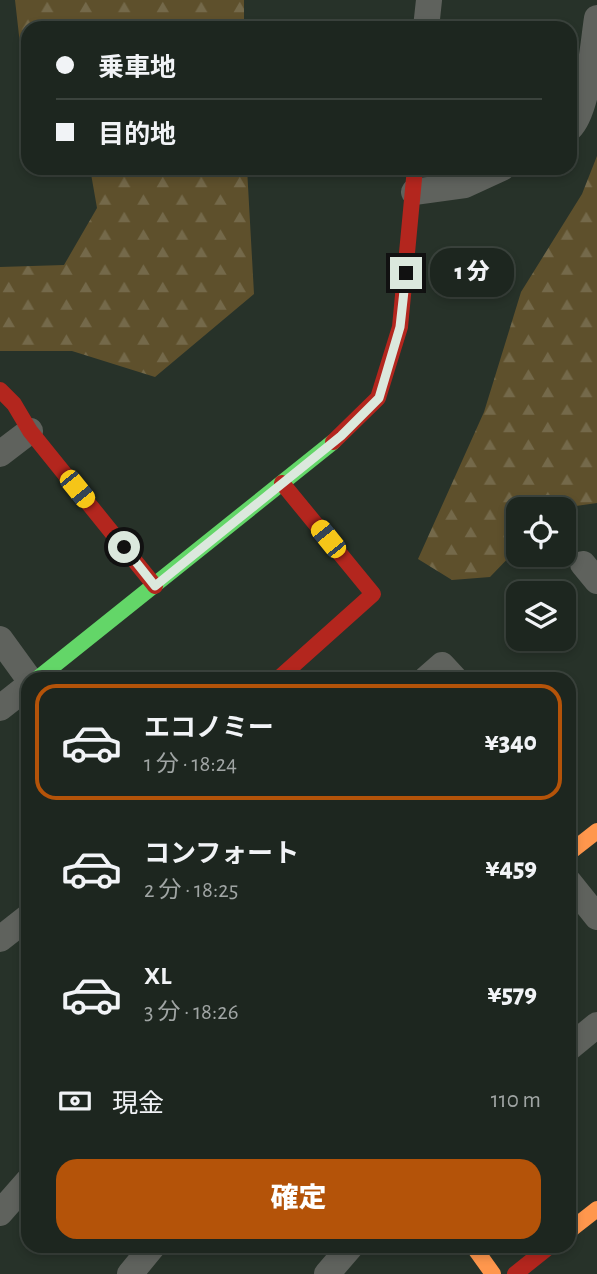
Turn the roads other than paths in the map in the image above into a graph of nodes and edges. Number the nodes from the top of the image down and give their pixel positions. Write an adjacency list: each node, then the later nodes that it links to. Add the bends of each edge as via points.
1 (597, 18): 2 (street)
2 (577, 122)
3 (487, 175): 4 (street, via 465,185)
4 (414, 180): 8 (street, via 400,327 379,398 341,436)
5 (0, 390): 6 (street)
6 (30, 431): 7 (street); 9 (street)
7 (0, 454)
8 (282, 483): 9 (street); 13 (street, via 373,594)
9 (155, 586): 12 (street)
10 (0, 639): 11 (street)
11 (24, 672)
12 (46, 672)
13 (286, 672)
14 (434, 672): 15 (street, via 442,665)
15 (448, 672)
16 (21, 692): 17 (street)
17 (0, 709)
18 (597, 831): 19 (street)
19 (576, 848)
20 (576, 891): 21 (street)
21 (597, 917)
22 (21, 922): 23 (street)
23 (0, 939)
24 (597, 1025): 25 (street)
25 (576, 1042)
26 (21, 1189): 28 (street)
27 (597, 1209): 29 (street)
28 (0, 1213)
29 (576, 1226)
30 (147, 1253): 34 (street)
31 (345, 1253): 35 (street)
32 (478, 1253): 36 (street)
33 (542, 1253): 37 (street)
34 (130, 1274)
35 (327, 1274)
36 (493, 1274)
37 (515, 1274)

